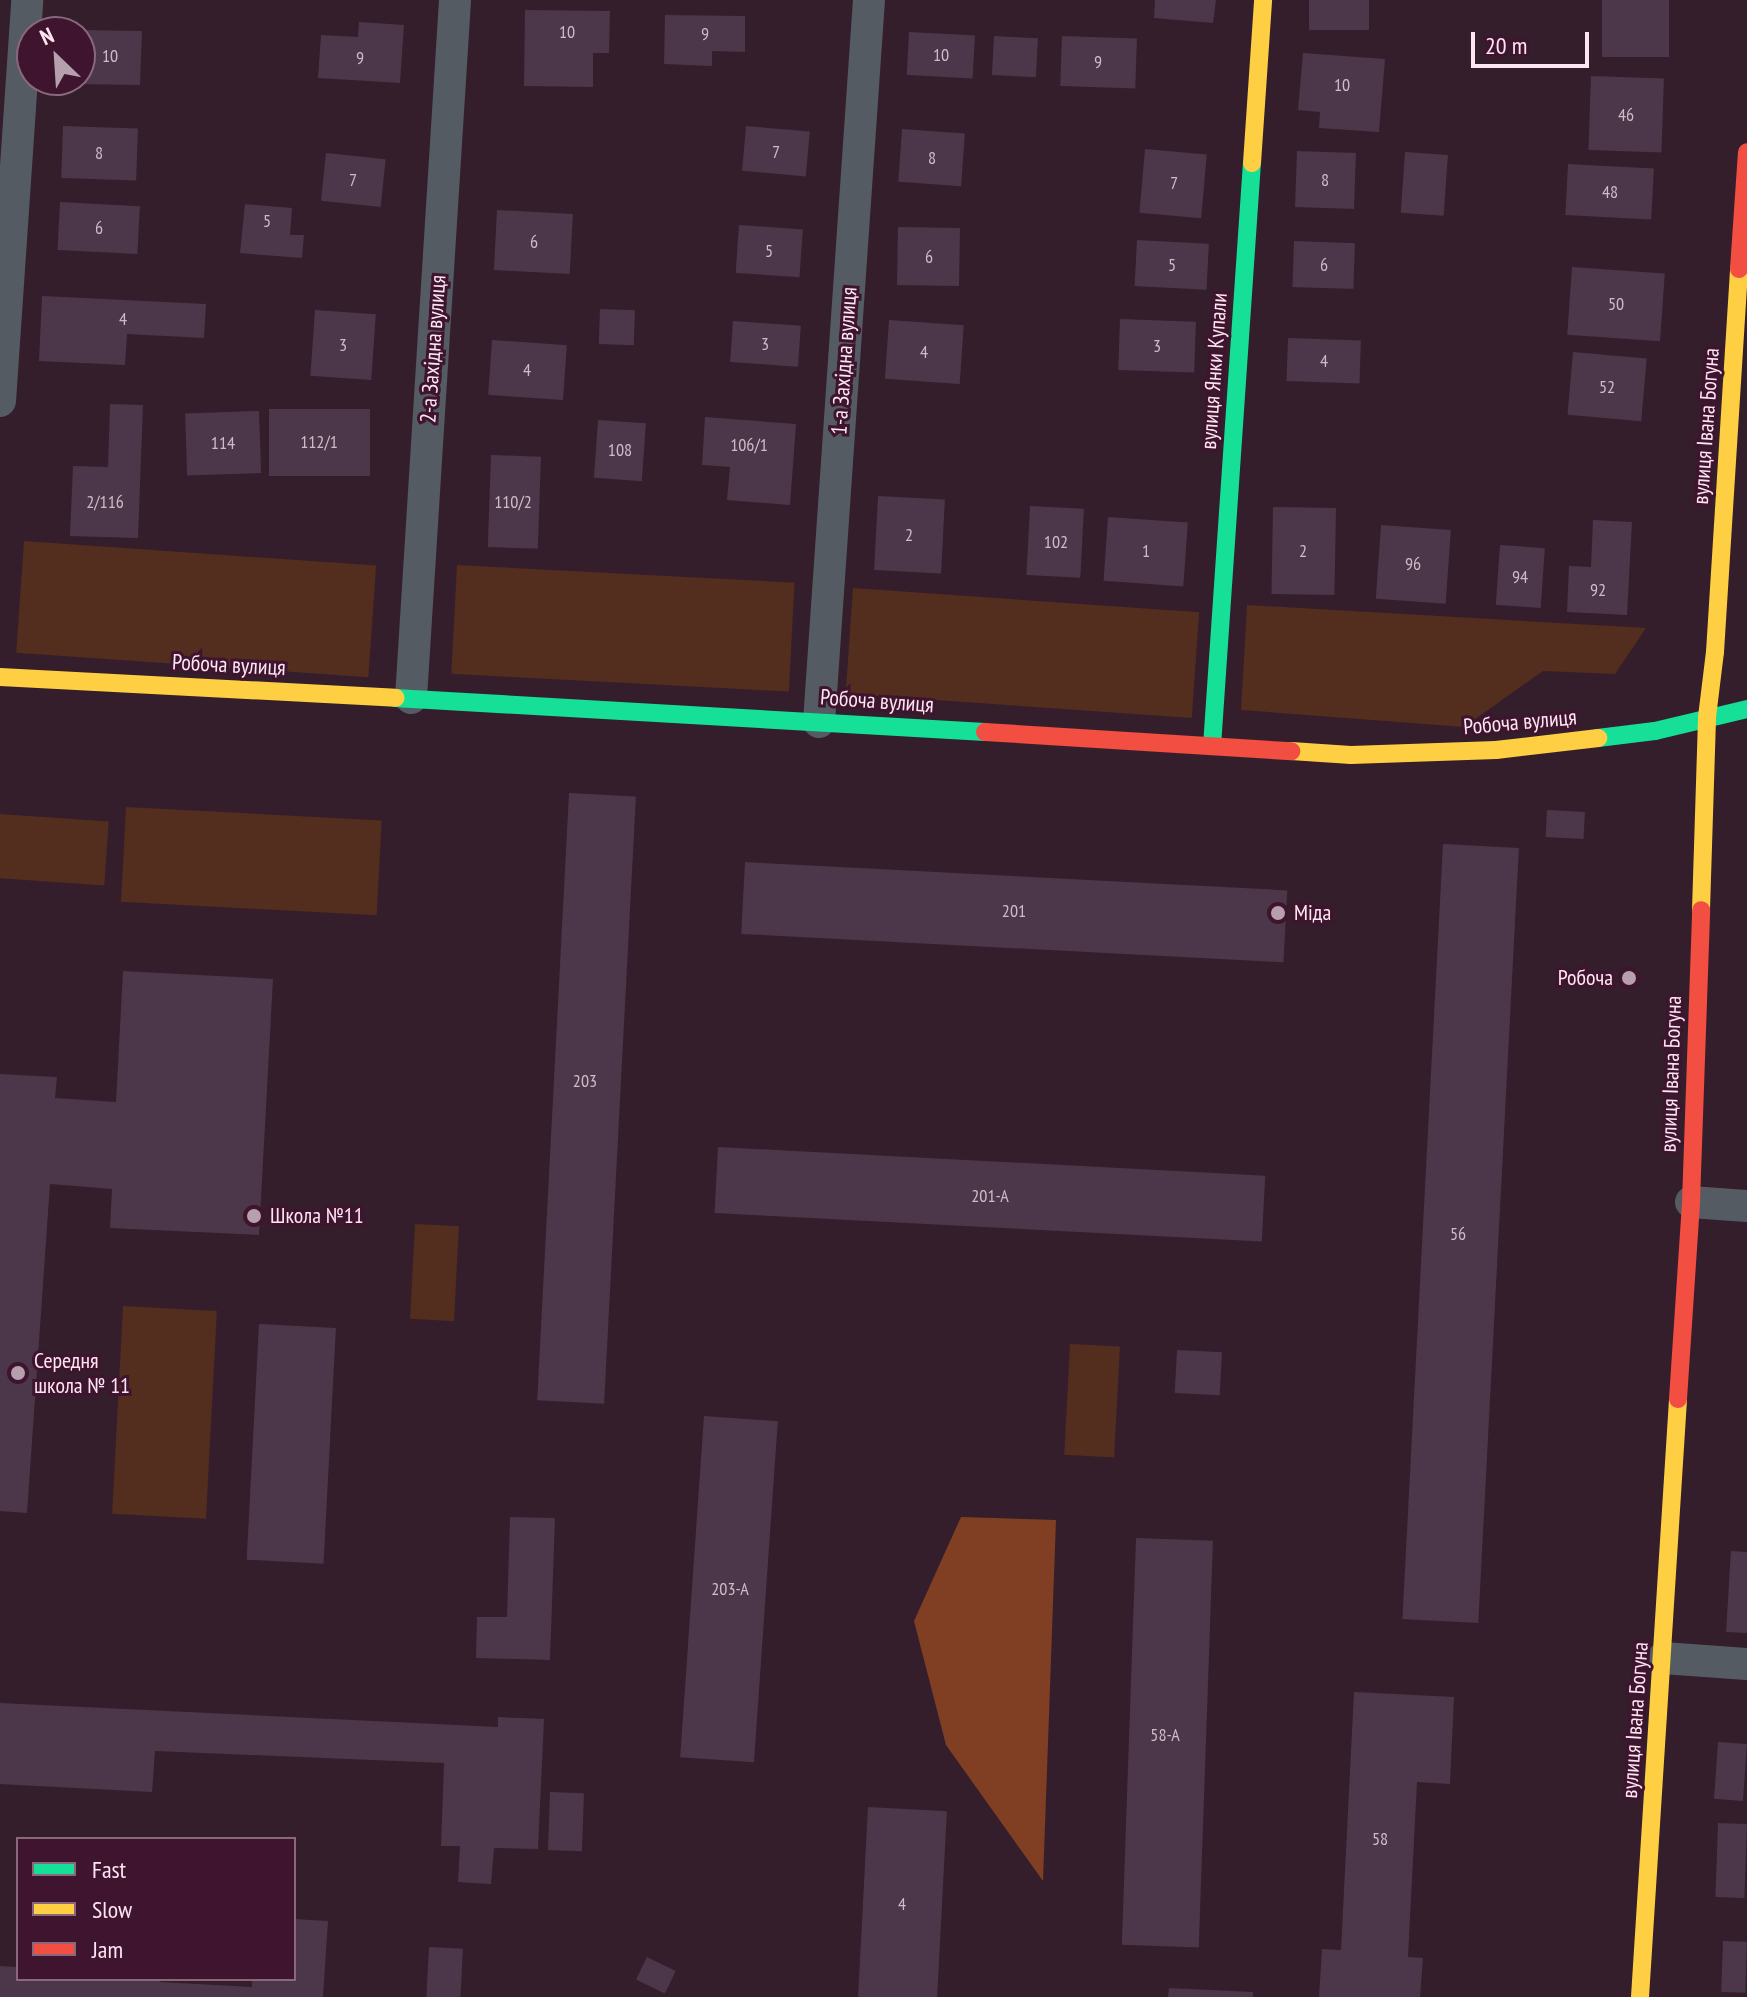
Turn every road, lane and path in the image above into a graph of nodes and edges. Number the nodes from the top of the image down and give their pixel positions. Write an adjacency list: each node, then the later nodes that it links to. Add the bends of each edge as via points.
1 (27, 0): 6 (street)
2 (455, 0): 8 (street, 2-а Західна вулиця)
3 (869, 0): 11 (street, 1-а Західна вулиця)
4 (1263, 0): 12 (street, вулиця Янки Купали)
5 (1747, 152): 10 (street, вулиця Івана Богуна)
6 (0, 401)
7 (0, 677): 8 (street, Робоча вулиця)
8 (411, 698): 11 (street, Робоча вулиця)
9 (1747, 709): 10 (street, Робоча вулиця)
10 (1707, 717): 12 (street, Робоча вулиця, via 1655,731 1496,750 1351,755); 13 (street, вулиця Івана Богуна)
11 (819, 722): 12 (street, Робоча вулиця)
12 (1212, 746)
13 (1691, 1202): 14 (street); 15 (street, вулиця Івана Богуна)
14 (1747, 1206)
15 (1663, 1658): 16 (street); 17 (street, вулиця Івана Богуна)
16 (1747, 1664)
17 (1640, 1997)

